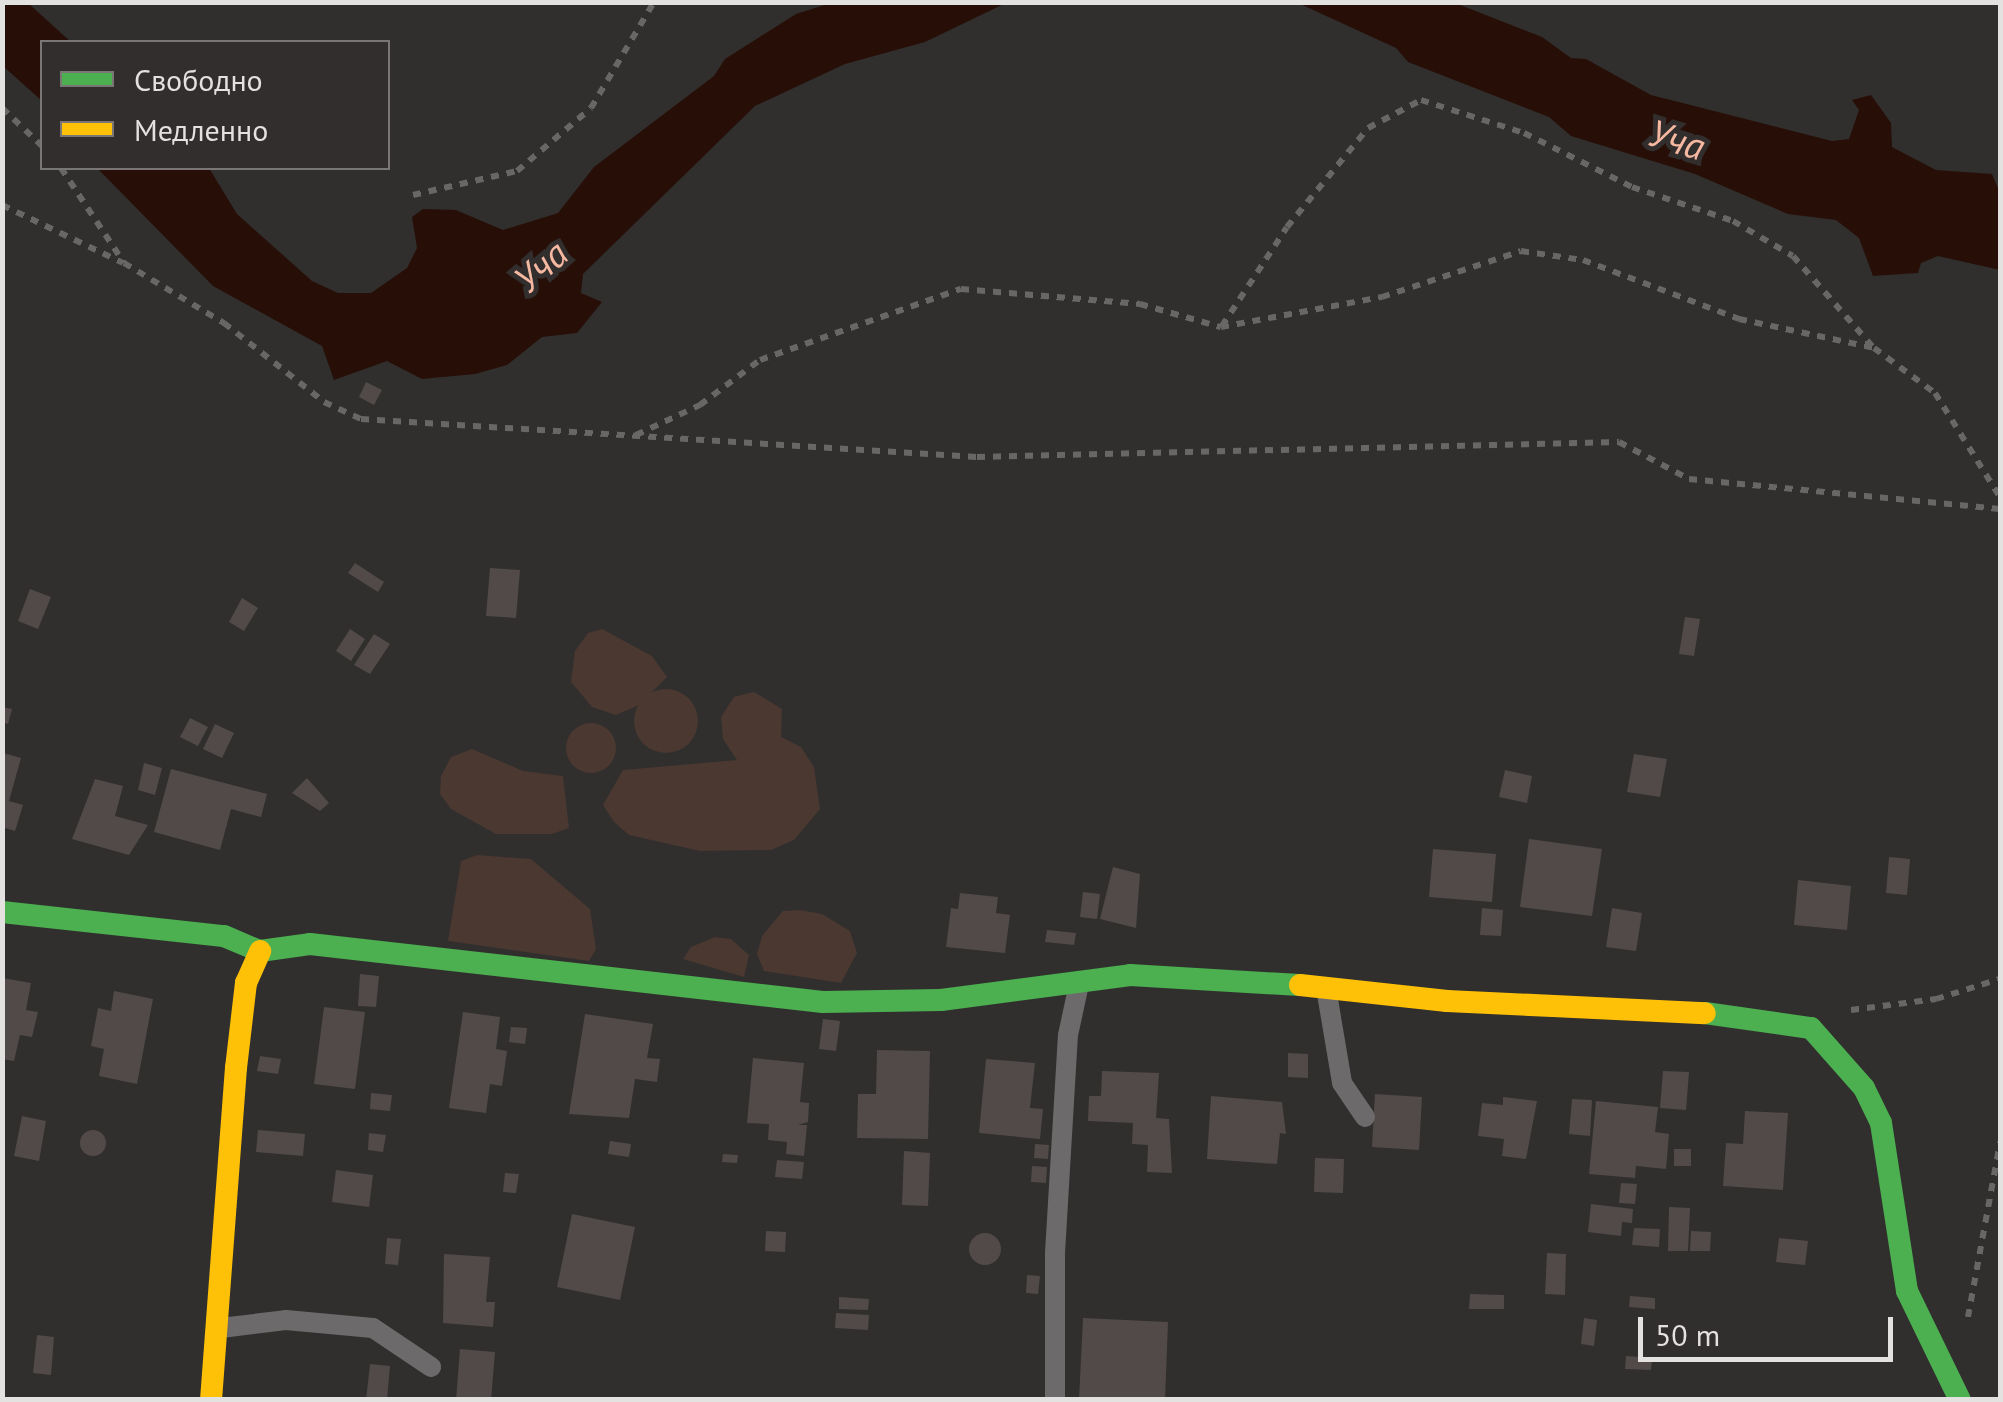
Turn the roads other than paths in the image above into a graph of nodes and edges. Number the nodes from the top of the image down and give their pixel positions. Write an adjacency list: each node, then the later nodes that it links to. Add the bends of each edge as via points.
1 (2, 912): 2 (street, via 224,936)
2 (260, 951): 3 (street, via 310,944 823,1002 942,1000); 6 (street, via 246,984)
3 (1080, 982): 4 (street, via 1196,974); 10 (lane, via 1068,1036 1055,1254)
4 (1326, 986): 5 (lane, via 1342,1083); 8 (street, via 1594,1011 1754,1016 1812,1028 1864,1088 1881,1123 1907,1291)
5 (1365, 1116)
6 (214, 1329): 7 (lane, via 336,1321 373,1328); 9 (street)
7 (431, 1367)
8 (1959, 1397)
9 (211, 1400)
10 (1055, 1400)

